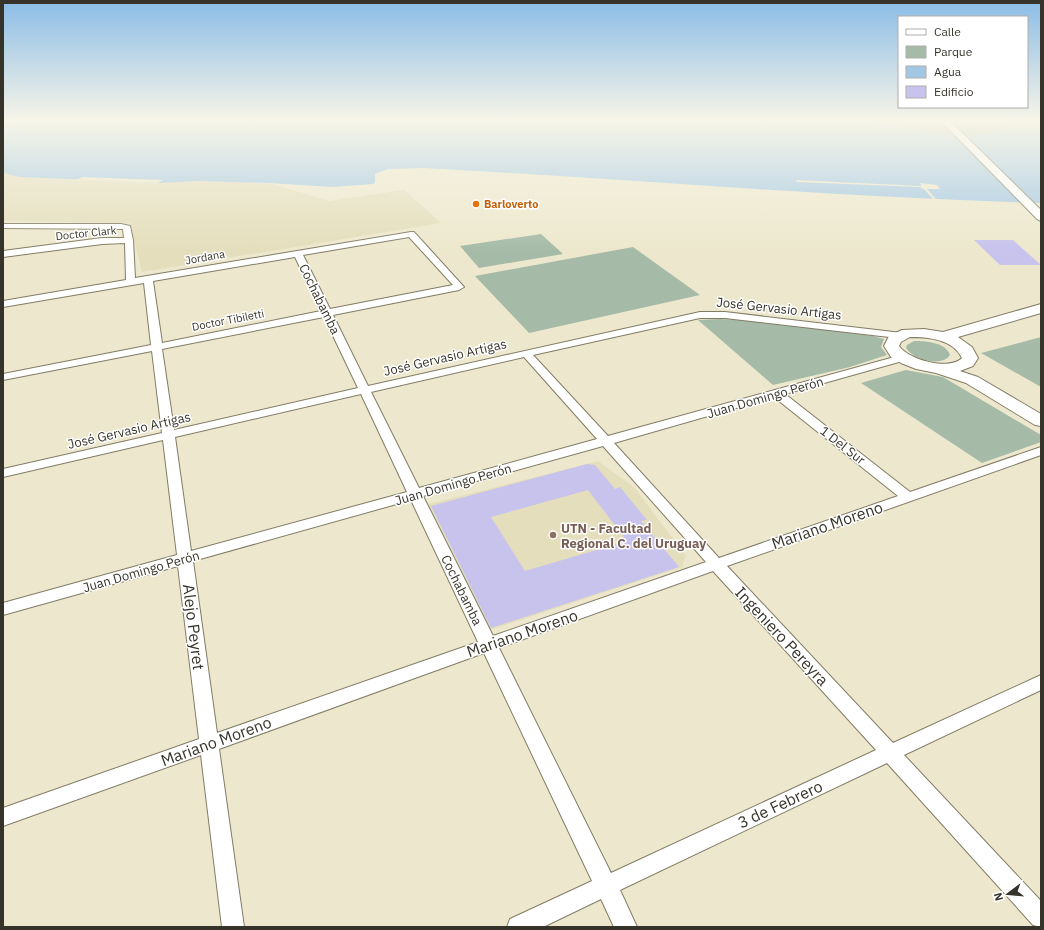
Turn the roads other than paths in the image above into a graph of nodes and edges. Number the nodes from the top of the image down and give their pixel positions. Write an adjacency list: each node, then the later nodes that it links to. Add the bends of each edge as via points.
1 (988, 164): 2 (street)
2 (1041, 217)
3 (3, 226): 4 (street, via 121,226 127,228)
4 (129, 240): 5 (street, Doctor Clark); 8 (street, Doctor Clark)
5 (3, 254)
6 (298, 254): 7 (street, Jordana); 9 (street, Jordana, via 411,234); 12 (street, Cochabamba)
7 (148, 279): 8 (street, Jordana); 16 (street, Alejo Peyret)
8 (131, 282): 10 (street, Jordana)
9 (458, 287): 12 (street, Doctor Tibiletti)
10 (3, 304)
11 (1041, 308): 15 (street)
12 (327, 313): 16 (street, Doctor Tibiletti); 22 (street, Cochabamba)
13 (1041, 315): 15 (street)
14 (898, 336): 15 (street, via 918,332); 17 (street, José Gervasio Artigas, via 739,316 700,315); 18 (street, via 893,339 891,348)
15 (949, 339): 19 (street, via 968,353 970,358)
16 (157, 347): 21 (street, Doctor Tibiletti); 26 (street, Alejo Peyret)
17 (526, 353): 22 (street, José Gervasio Artigas); 27 (street, Ingeniero Pereyra)
18 (902, 358): 20 (street); 23 (street, Juan Domingo Perón)
19 (967, 363): 20 (street, via 954,368); 24 (street, via 975,372)
20 (933, 368): 25 (street, via 972,380)
21 (3, 377)
22 (364, 390): 26 (street, José Gervasio Artigas); 30 (street, Cochabamba)
23 (777, 394): 27 (street, Juan Domingo Perón); 31 (street, 1 Del Sur)
24 (1041, 409)
25 (1041, 421)
26 (169, 435): 29 (street, José Gervasio Artigas); 32 (street, Alejo Peyret)
27 (606, 441): 30 (street, Juan Domingo Perón); 33 (street, Ingeniero Pereyra)
28 (1041, 451): 31 (street, Mariano Moreno)
29 (3, 473)
30 (415, 494): 32 (street, Juan Domingo Perón); 35 (street, Cochabamba)
31 (908, 497): 33 (street, Mariano Moreno)
32 (185, 559): 34 (street, Juan Domingo Perón); 37 (street, Alejo Peyret)
33 (716, 564): 35 (street, Mariano Moreno); 38 (street, Ingeniero Pereyra)
34 (3, 609)
35 (488, 645): 37 (street, Mariano Moreno); 40 (street, Cochabamba)
36 (1041, 682): 38 (street, 3 de Febrero)
37 (209, 743): 39 (street, Mariano Moreno); 42 (street, Alejo Peyret)
38 (890, 753): 40 (street, 3 de Febrero); 41 (street, Ingeniero Pereyra)
39 (3, 817)
40 (606, 885): 43 (street, 3 de Febrero); 44 (street, Cochabamba)
41 (1041, 917)
42 (233, 927)
43 (518, 927)
44 (626, 927)

